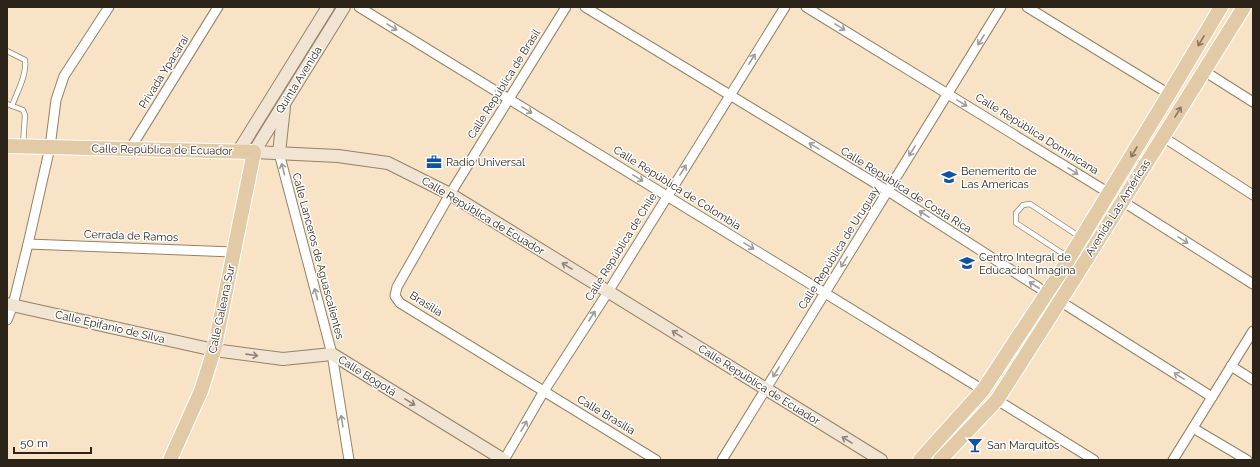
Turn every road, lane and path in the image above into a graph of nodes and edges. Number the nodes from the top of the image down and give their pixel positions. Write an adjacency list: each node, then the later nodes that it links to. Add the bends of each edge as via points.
1 (109, 7): 26 (street, via 64,76 56,100)
2 (218, 7): 27 (street, Privada Ypacaraí)
3 (328, 7): 28 (street, Quinta Avenida)
4 (344, 7): 21 (street, Quinta Avenida)
5 (359, 7): 19 (street, Calle República de Colombia, one-way to 19)
6 (566, 7): 19 (street, Calle República de Brasil)
7 (585, 7): 18 (street, Calle República de Costa Rica)
8 (785, 7): 18 (street, Calle República de Chile, one-way to 8)
9 (806, 7): 16 (street, Calle República Dominicana, one-way to 16)
10 (1001, 7): 16 (street, Calle República de Uruguay, one-way to 16)
11 (1027, 7): 17 (street)
12 (1221, 7): 17 (main road, Avenida Las Américas, one-way to 17)
13 (1244, 7): 15 (main road, Avenida Las Américas)
14 (7, 51): 22 (lane, via 25,60 26,65)
15 (1204, 71): 20 (street); 23 (main road, Avenida Las Américas, one-way to 15)
16 (948, 94): 31 (street, Calle República de Uruguay, one-way to 31); 32 (street, Calle República Dominicana, one-way to 32)
17 (1169, 94): 32 (main road, Avenida Las Américas, one-way to 32)
18 (730, 95): 31 (street, Calle República de Costa Rica, one-way to 18); 35 (street, Calle República de Chile, one-way to 18)
19 (509, 99): 33 (street, Calle República de Brasil); 35 (street, Calle República de Colombia, one-way to 35)
20 (1253, 102)
21 (284, 104): 29 (street, Quinta Avenida); 30 (street)
22 (10, 105): 25 (lane, via 23,110 25,115)
23 (1163, 137): 34 (street); 36 (main road, Avenida Las Américas)
24 (7, 146): 25 (main road, Calle República de Ecuador)
25 (23, 146): 26 (main road, Calle República de Ecuador)
26 (50, 147): 27 (main road, Calle República de Ecuador); 38 (street)
27 (130, 149): 28 (main road, Calle República de Ecuador)
28 (238, 152): 29 (main road, Calle República de Ecuador)
29 (254, 152): 30 (street, Calle República de Ecuador); 39 (main road, Calle Galeana Sur)
30 (279, 153): 33 (street, Calle República de Ecuador, via 338,156 388,163); 50 (street, Calle Lanceros de Aguascalientes, one-way to 30)
31 (888, 191): 43 (street, Calle República de Uruguay, one-way to 43); 44 (street, Calle República de Costa Rica, one-way to 31)
32 (1109, 193): 36 (street, Calle República Dominicana); 37 (main road, Avenida Las Américas)
33 (450, 194): 42 (street, Calle República de Ecuador, one-way to 33); 55 (street, Brasilia, via 397,286 395,296 400,303)
34 (1253, 194)
35 (667, 196): 42 (street, Calle República de Chile); 43 (street, Calle República de Colombia, one-way to 43)
36 (1122, 201): 41 (street, Calle República Dominicana, one-way to 41); 45 (main road, Avenida Las Américas)
37 (1082, 238): 40 (main road, Avenida Las Américas); 40 (lane, via 1030,204 1023,205 1016,213 1016,223)
38 (28, 244): 39 (street, Cerrada de Ramos); 46 (street)
39 (233, 252): 49 (main road, Calle Galeana Sur)
40 (1069, 258): 44 (main road, Avenida Las Américas)
41 (1253, 284)
42 (608, 292): 53 (street, Calle República de Ecuador, one-way to 42); 55 (street, Calle República de Chile, one-way to 42)
43 (825, 293): 53 (street, Calle República de Uruguay, one-way to 53); 54 (street, Calle República de Colombia)
44 (1047, 293): 45 (street, Calle República de Costa Rica); 54 (main road, Avenida Las Américas)
45 (1059, 301): 56 (street, Calle República de Costa Rica, one-way to 45); 57 (main road, Avenida Las Américas)
46 (10, 304): 47 (street); 49 (street, Calle Epifanio de Silva)
47 (7, 320)
48 (1253, 331): 51 (street)
49 (214, 350): 50 (street, Calle Bogotá, one-way to 50, via 283,360); 59 (main road, Calle Galeana Sur, via 201,391)
50 (332, 354): 60 (street, Calle Lanceros de Aguascalientes, one-way to 50); 61 (street, Calle Bogotá, one-way to 61)
51 (1231, 366): 52 (street); 56 (street)
52 (1253, 380)
53 (766, 389): 63 (street, Calle República de Uruguay); 64 (street, Calle República de Ecuador, one-way to 53)
54 (983, 390): 65 (main road, Avenida Las Américas)
55 (544, 392): 61 (street, Calle República de Chile, one-way to 55); 62 (street, Calle Brasilia)
56 (1212, 397): 58 (street)
57 (997, 400): 66 (main road, Avenida Las Américas); 67 (street)
58 (1193, 428): 68 (street); 69 (street)
59 (170, 460)
60 (349, 460)
61 (504, 460)
62 (656, 460)
63 (722, 460)
64 (880, 460)
65 (920, 460)
66 (940, 460)
67 (1094, 460)
68 (1173, 460)
69 (1247, 460)

